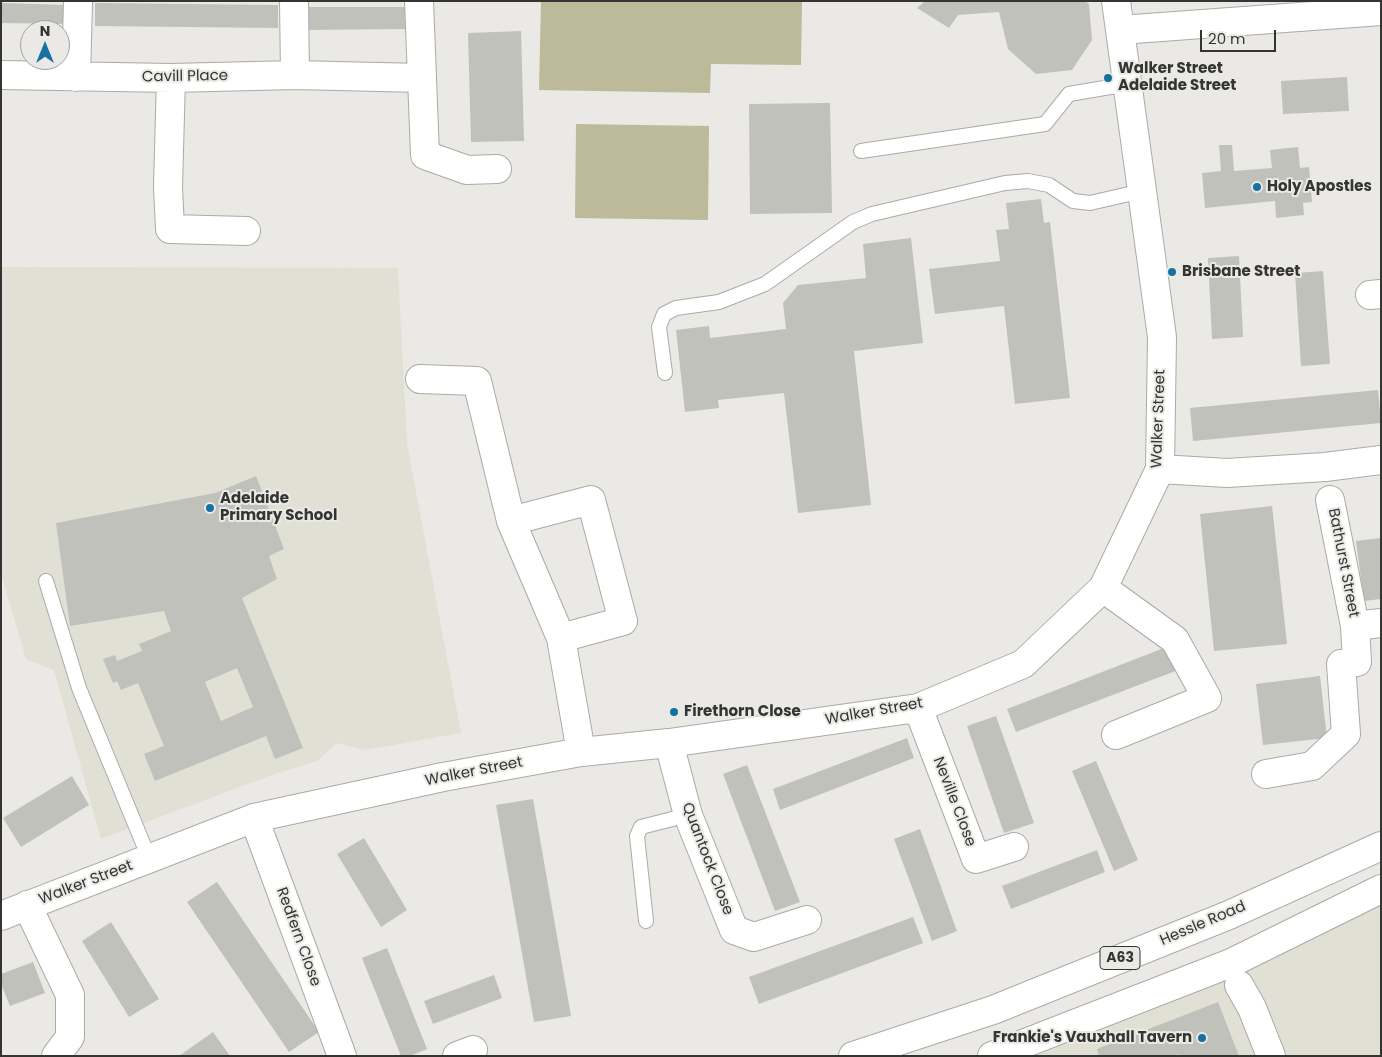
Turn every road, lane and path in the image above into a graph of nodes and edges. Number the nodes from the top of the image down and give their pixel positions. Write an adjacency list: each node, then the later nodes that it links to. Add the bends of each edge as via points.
1 (78, 1): 10 (main road)
2 (294, 1): 9 (main road)
3 (419, 1): 12 (main road)
4 (1116, 1): 7 (main road, Walker Street)
5 (1290, 9): 6 (main road); 7 (main road)
6 (1381, 11)
7 (1120, 30): 13 (main road, Walker Street)
8 (1, 75): 10 (main road, Cavill Place)
9 (295, 75): 11 (main road, Cavill Place); 12 (main road, Cavill Place)
10 (76, 77): 11 (main road, Cavill Place)
11 (171, 78): 17 (main road, via 170,229)
12 (422, 78): 15 (main road, via 426,155 467,170)
13 (1128, 84): 14 (lane, via 1069,94 1045,124); 16 (main road, Walker Street)
14 (861, 151)
15 (497, 169)
16 (1142, 191): 18 (lane, via 1090,203 1074,201 1049,185 1028,181 1005,183 872,214 853,222 765,284 719,302 676,308 664,314 659,327); 21 (main road, Walker Street, via 1162,337)
17 (246, 231)
18 (665, 373)
19 (420, 378): 23 (main road, via 477,382)
20 (1381, 460): 21 (main road, via 1227,474)
21 (1160, 469): 25 (main road, Walker Street)
22 (1330, 500): 26 (main road, Bathurst Street)
23 (511, 521): 27 (main road); 27 (main road, via 590,500 623,621)
24 (46, 581): 37 (lane, via 79,688)
25 (1103, 588): 28 (main road, Walker Street, via 1023,664); 29 (main road, via 1175,640 1207,698)
26 (1368, 625): 32 (main road, Bathurst Street, via 1357,662 1341,664 1346,734 1312,766)
27 (561, 638): 31 (main road)
28 (918, 708): 30 (main road, Walker Street); 36 (main road, Neville Close, via 976,859)
29 (1116, 735)
30 (669, 743): 31 (main road, Walker Street); 33 (main road, Quantock Close)
31 (581, 752): 34 (main road, Walker Street, via 443,777)
32 (1266, 774)
33 (688, 816): 41 (main road, Quantock Close, via 734,930 754,937); 42 (lane, via 641,827 637,836)
34 (254, 818): 37 (main road, Walker Street); 45 (main road, Redfern Close)
35 (1381, 846): 46 (main road, Hessle Road / A63, via 1228,915 993,1010)
36 (1014, 847)
37 (149, 858): 39 (main road, Walker Street)
38 (1381, 889): 47 (main road, via 1231,962)
39 (27, 905): 40 (main road, Walker Street); 44 (main road, via 70,995 70,1037)
40 (1, 916)
41 (807, 920)
42 (646, 921)
43 (1239, 985): 48 (main road)
44 (56, 1056)
45 (342, 1056)
46 (853, 1056)
47 (992, 1056)
48 (1271, 1056)

